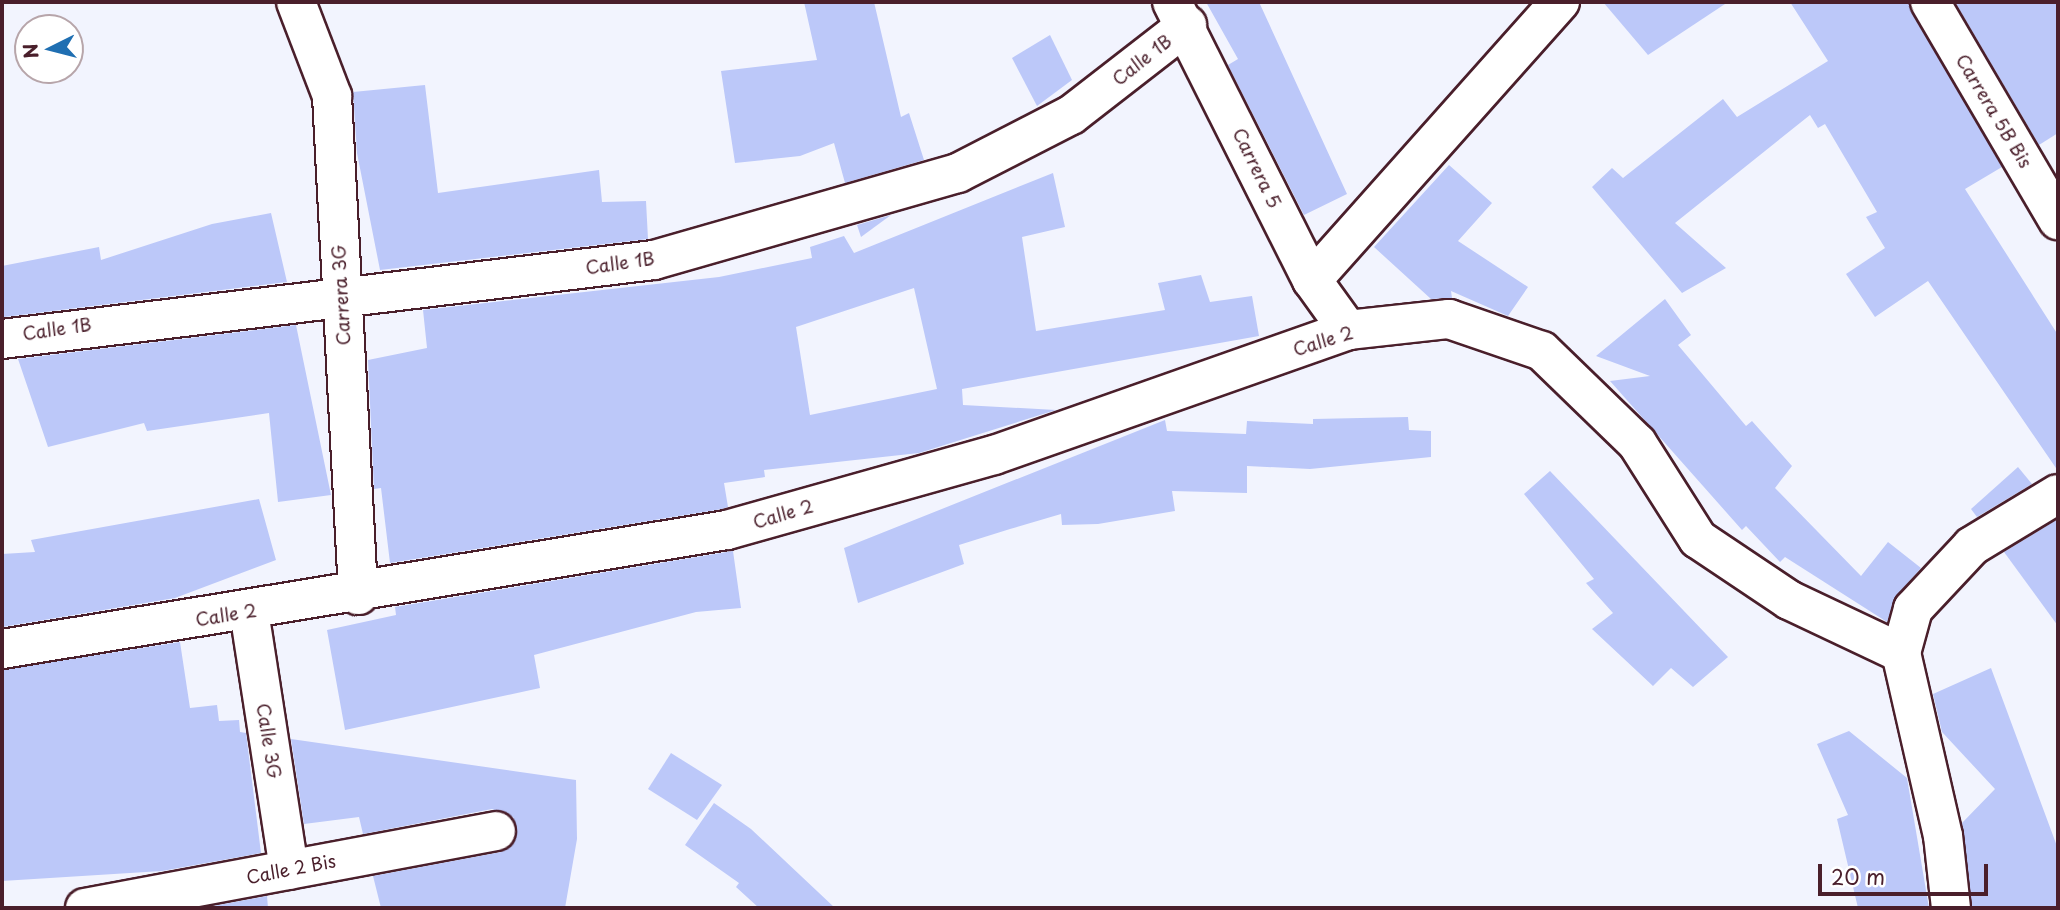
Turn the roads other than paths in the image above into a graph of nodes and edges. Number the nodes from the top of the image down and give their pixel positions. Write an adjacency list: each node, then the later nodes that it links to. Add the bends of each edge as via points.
1 (296, 2): 7 (street, Carrera 3G, via 332,96)
2 (1560, 2): 6 (street)
3 (1930, 2): 5 (street, Carrera 5B Bis)
4 (1180, 14): 6 (street, Carrera 5); 7 (street, Calle 1B, via 1071,115 958,173 654,260)
5 (2058, 220)
6 (1312, 280): 8 (street, Carrera 5)
7 (341, 296): 9 (street, Calle 1B); 11 (street, Carrera 3G)
8 (1348, 330): 11 (street, Calle 2, via 995,455 727,530); 14 (street, Calle 2, via 1450,319 1542,351 1637,443 1698,539 1789,600)
9 (2, 339)
10 (2058, 494): 14 (street, via 1972,546 1913,609)
11 (358, 595): 12 (street, Calle 2)
12 (249, 611): 13 (street, Calle 2); 16 (street, Calle 3G)
13 (2, 649)
14 (1901, 653): 18 (street, via 1943,836)
15 (496, 831): 16 (street, Calle 2 Bis)
16 (289, 870): 17 (street, Calle 2 Bis)
17 (85, 908)
18 (1951, 908)

